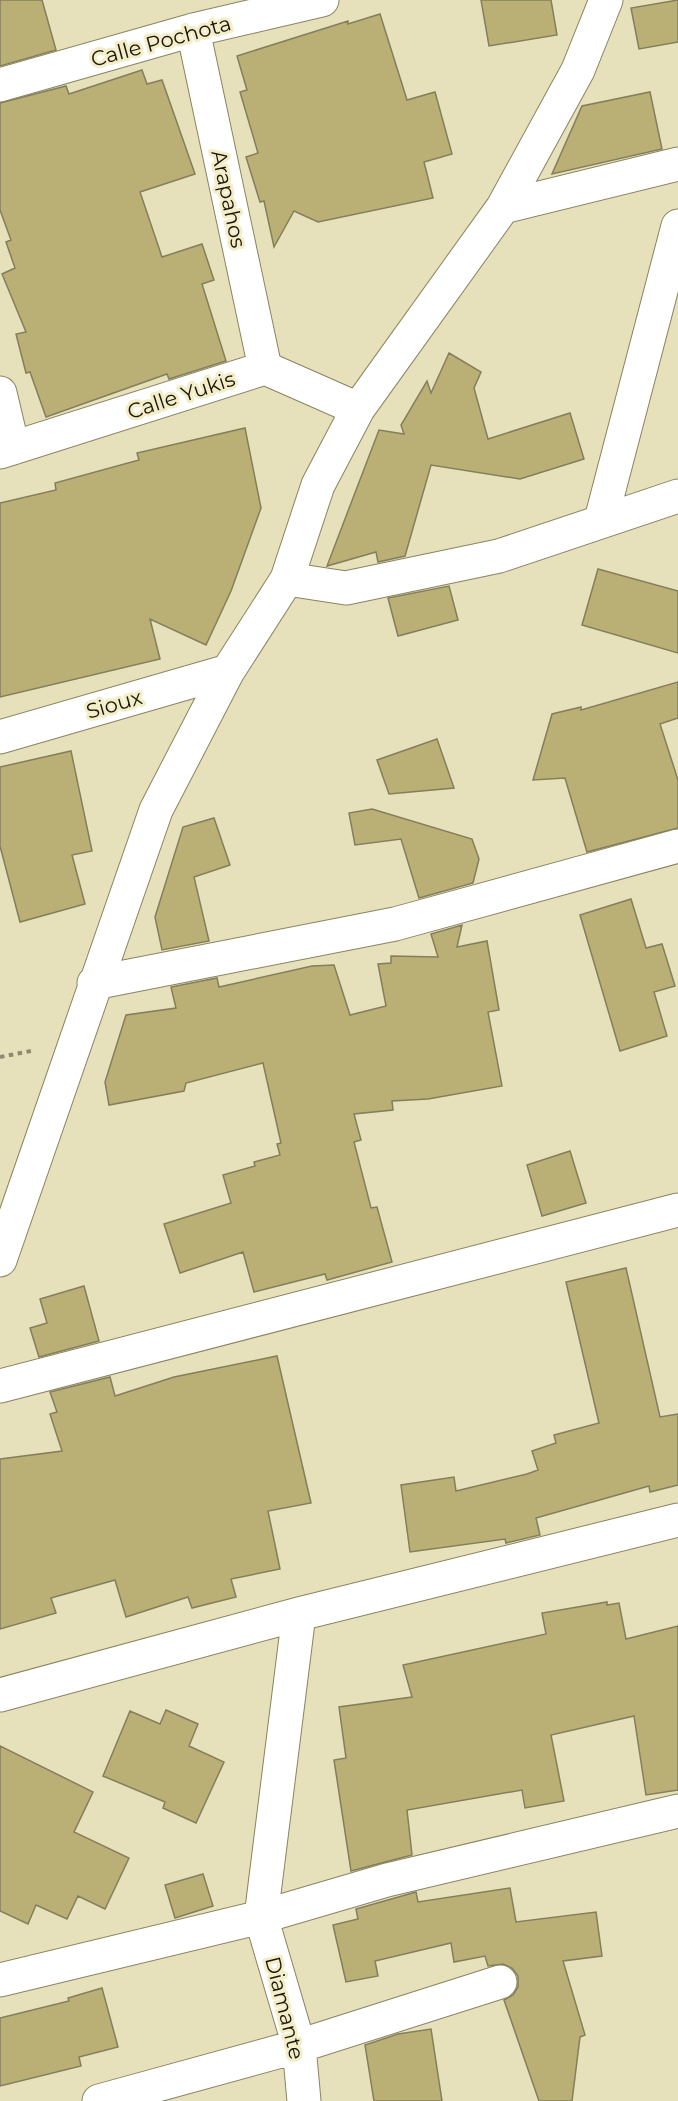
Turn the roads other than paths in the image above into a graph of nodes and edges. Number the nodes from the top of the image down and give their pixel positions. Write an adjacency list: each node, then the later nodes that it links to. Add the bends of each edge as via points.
1 (322, 0): 3 (street, Calle Pochota)
2 (606, 0): 6 (street, via 578,70)
3 (193, 30): 4 (street, Calle Pochota); 8 (street, Arapahos)
4 (0, 86)
5 (678, 164): 6 (street)
6 (503, 207): 10 (street)
7 (678, 226): 13 (street)
8 (266, 368): 10 (street); 11 (street, Calle Yukis)
9 (0, 393): 11 (street)
10 (358, 409): 14 (street, via 318,485)
11 (6, 450)
12 (678, 496): 13 (street)
13 (601, 520): 14 (street, via 499,556 346,588)
14 (287, 579): 15 (street)
15 (228, 670): 16 (street, Sioux); 18 (street, via 156,810)
16 (0, 737)
17 (678, 846): 18 (street, via 395,924)
18 (94, 983): 20 (street)
19 (678, 1210): 21 (street)
20 (0, 1260)
21 (0, 1386)
22 (678, 1520): 23 (street)
23 (299, 1614): 24 (street); 26 (street)
24 (0, 1695)
25 (678, 1811): 26 (street, via 387,1880)
26 (261, 1917): 27 (street); 29 (street, Diamante)
27 (0, 1980)
28 (500, 1982): 29 (street)
29 (299, 2046): 30 (street); 31 (street, Diamante)
30 (99, 2101)
31 (303, 2101)

